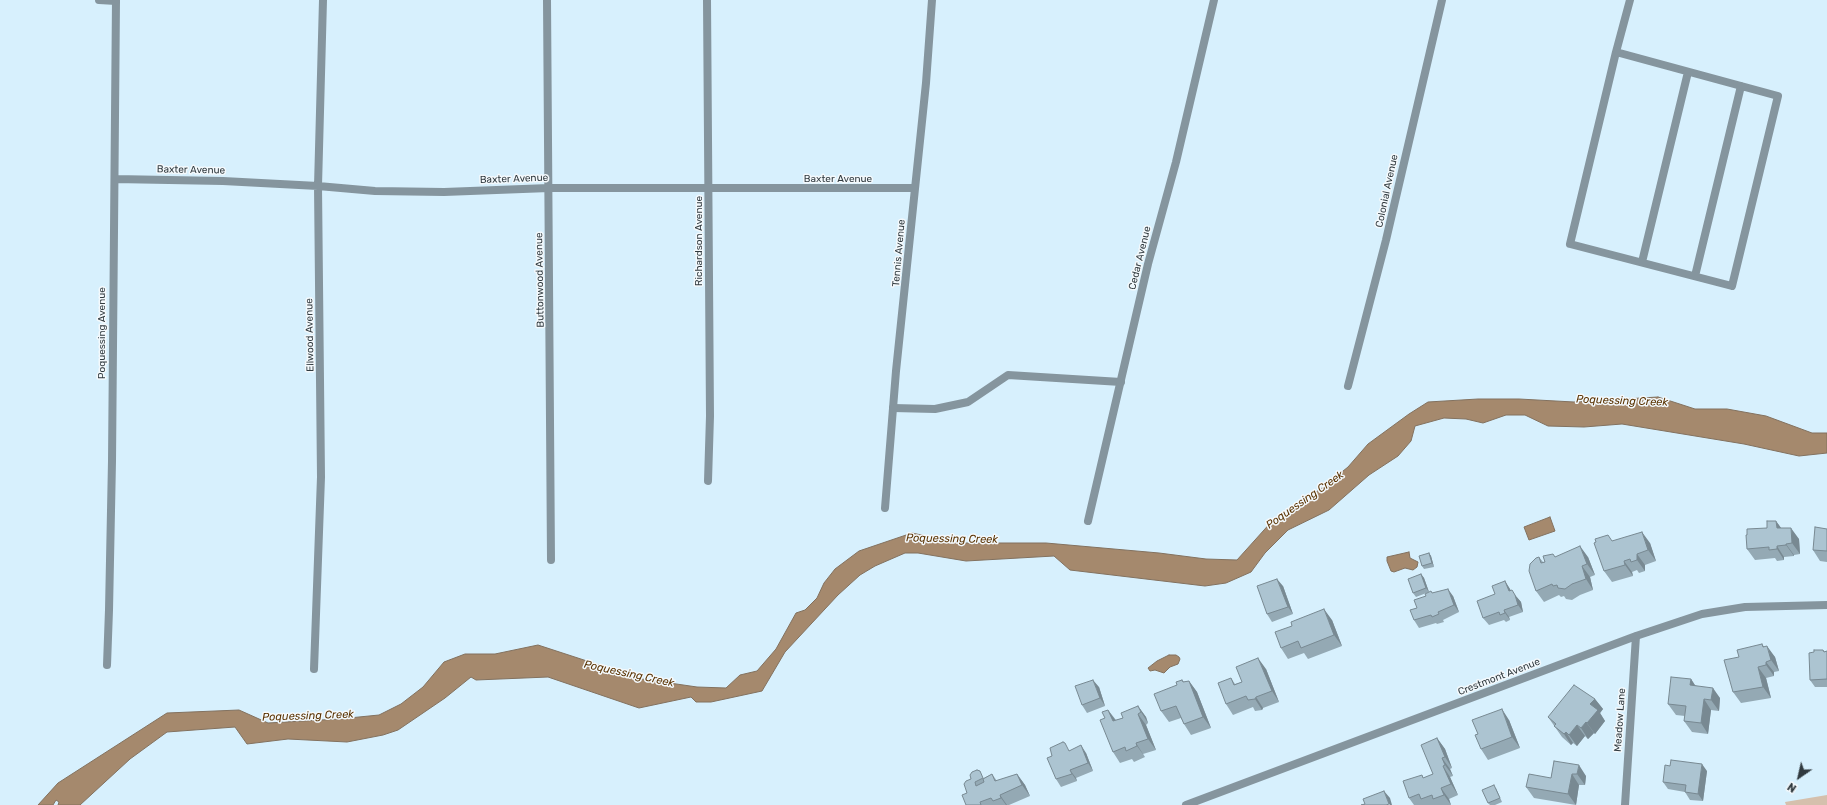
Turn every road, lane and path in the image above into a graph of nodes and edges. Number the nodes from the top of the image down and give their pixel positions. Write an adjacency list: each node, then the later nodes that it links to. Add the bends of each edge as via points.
1 (100, 0): 9 (street)
2 (322, 0): 14 (street, Ellwood Avenue)
3 (547, 0): 15 (street, Buttonwood Avenue)
4 (707, 0): 17 (street, Richardson Avenue)
5 (932, 0): 16 (street, Tennis Avenue)
6 (1214, 0): 20 (street, Cedar Avenue)
7 (1442, 0): 21 (street, Colonial Avenue, via 1386,240)
8 (1630, 0): 10 (street)
9 (116, 1): 13 (street, Poquessing Avenue)
10 (1616, 52): 11 (street); 18 (street, via 1570,244)
11 (1688, 72): 12 (street); 18 (street)
12 (1741, 86): 19 (street); 19 (street, via 1778,96 1732,286)
13 (115, 179): 14 (street, Baxter Avenue); 29 (street, Poquessing Avenue, via 110,610)
14 (318, 186): 15 (street, Baxter Avenue, via 444,192); 30 (street, Ellwood Avenue, via 321,477)
15 (549, 188): 17 (street, Baxter Avenue); 26 (street, Buttonwood Avenue)
16 (914, 188): 17 (street, Baxter Avenue); 22 (street, Tennis Avenue)
17 (709, 189): 23 (street, Richardson Avenue)
18 (1642, 262): 19 (street)
19 (1695, 276)
20 (1121, 382): 22 (street, via 1008,375 968,402 935,409); 25 (street, Cedar Avenue)
21 (1348, 386)
22 (893, 408): 24 (street, Tennis Avenue)
23 (708, 482)
24 (885, 508)
25 (1088, 522)
26 (551, 560)
27 (1827, 605): 28 (street, Crestmont Avenue, via 1745,607 1702,614)
28 (1636, 636): 31 (street, Crestmont Avenue); 32 (street, Meadow Lane)
29 (107, 665)
30 (314, 669)
31 (1186, 805)
32 (1625, 805)

